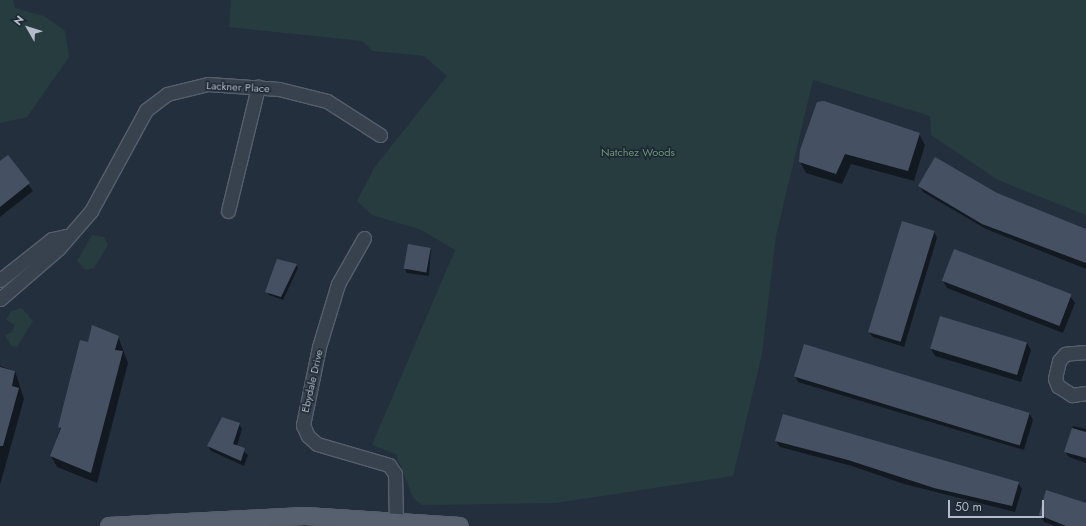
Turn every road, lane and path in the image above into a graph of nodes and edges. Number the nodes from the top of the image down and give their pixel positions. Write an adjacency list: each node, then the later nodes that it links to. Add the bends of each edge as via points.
1 (258, 87): 2 (street, Lackner Place, via 327,101); 3 (street); 4 (street, Lackner Place, via 208,84 154,101 100,200)
2 (380, 135)
3 (228, 211)
4 (66, 236): 6 (street, Lackner Place, via 52,239); 7 (street, Lackner Place, via 59,248)
5 (364, 238): 10 (street, Ebydale Drive, via 338,284 319,347 303,425 317,444 389,465 395,474)
6 (0, 280)
7 (0, 299)
8 (1086, 352): 9 (street, via 1065,354 1059,361 1055,379 1058,386 1072,395)
9 (1086, 393)
10 (396, 522): 11 (main road, via 298,516); 12 (main road)
11 (109, 526)
12 (460, 526)

